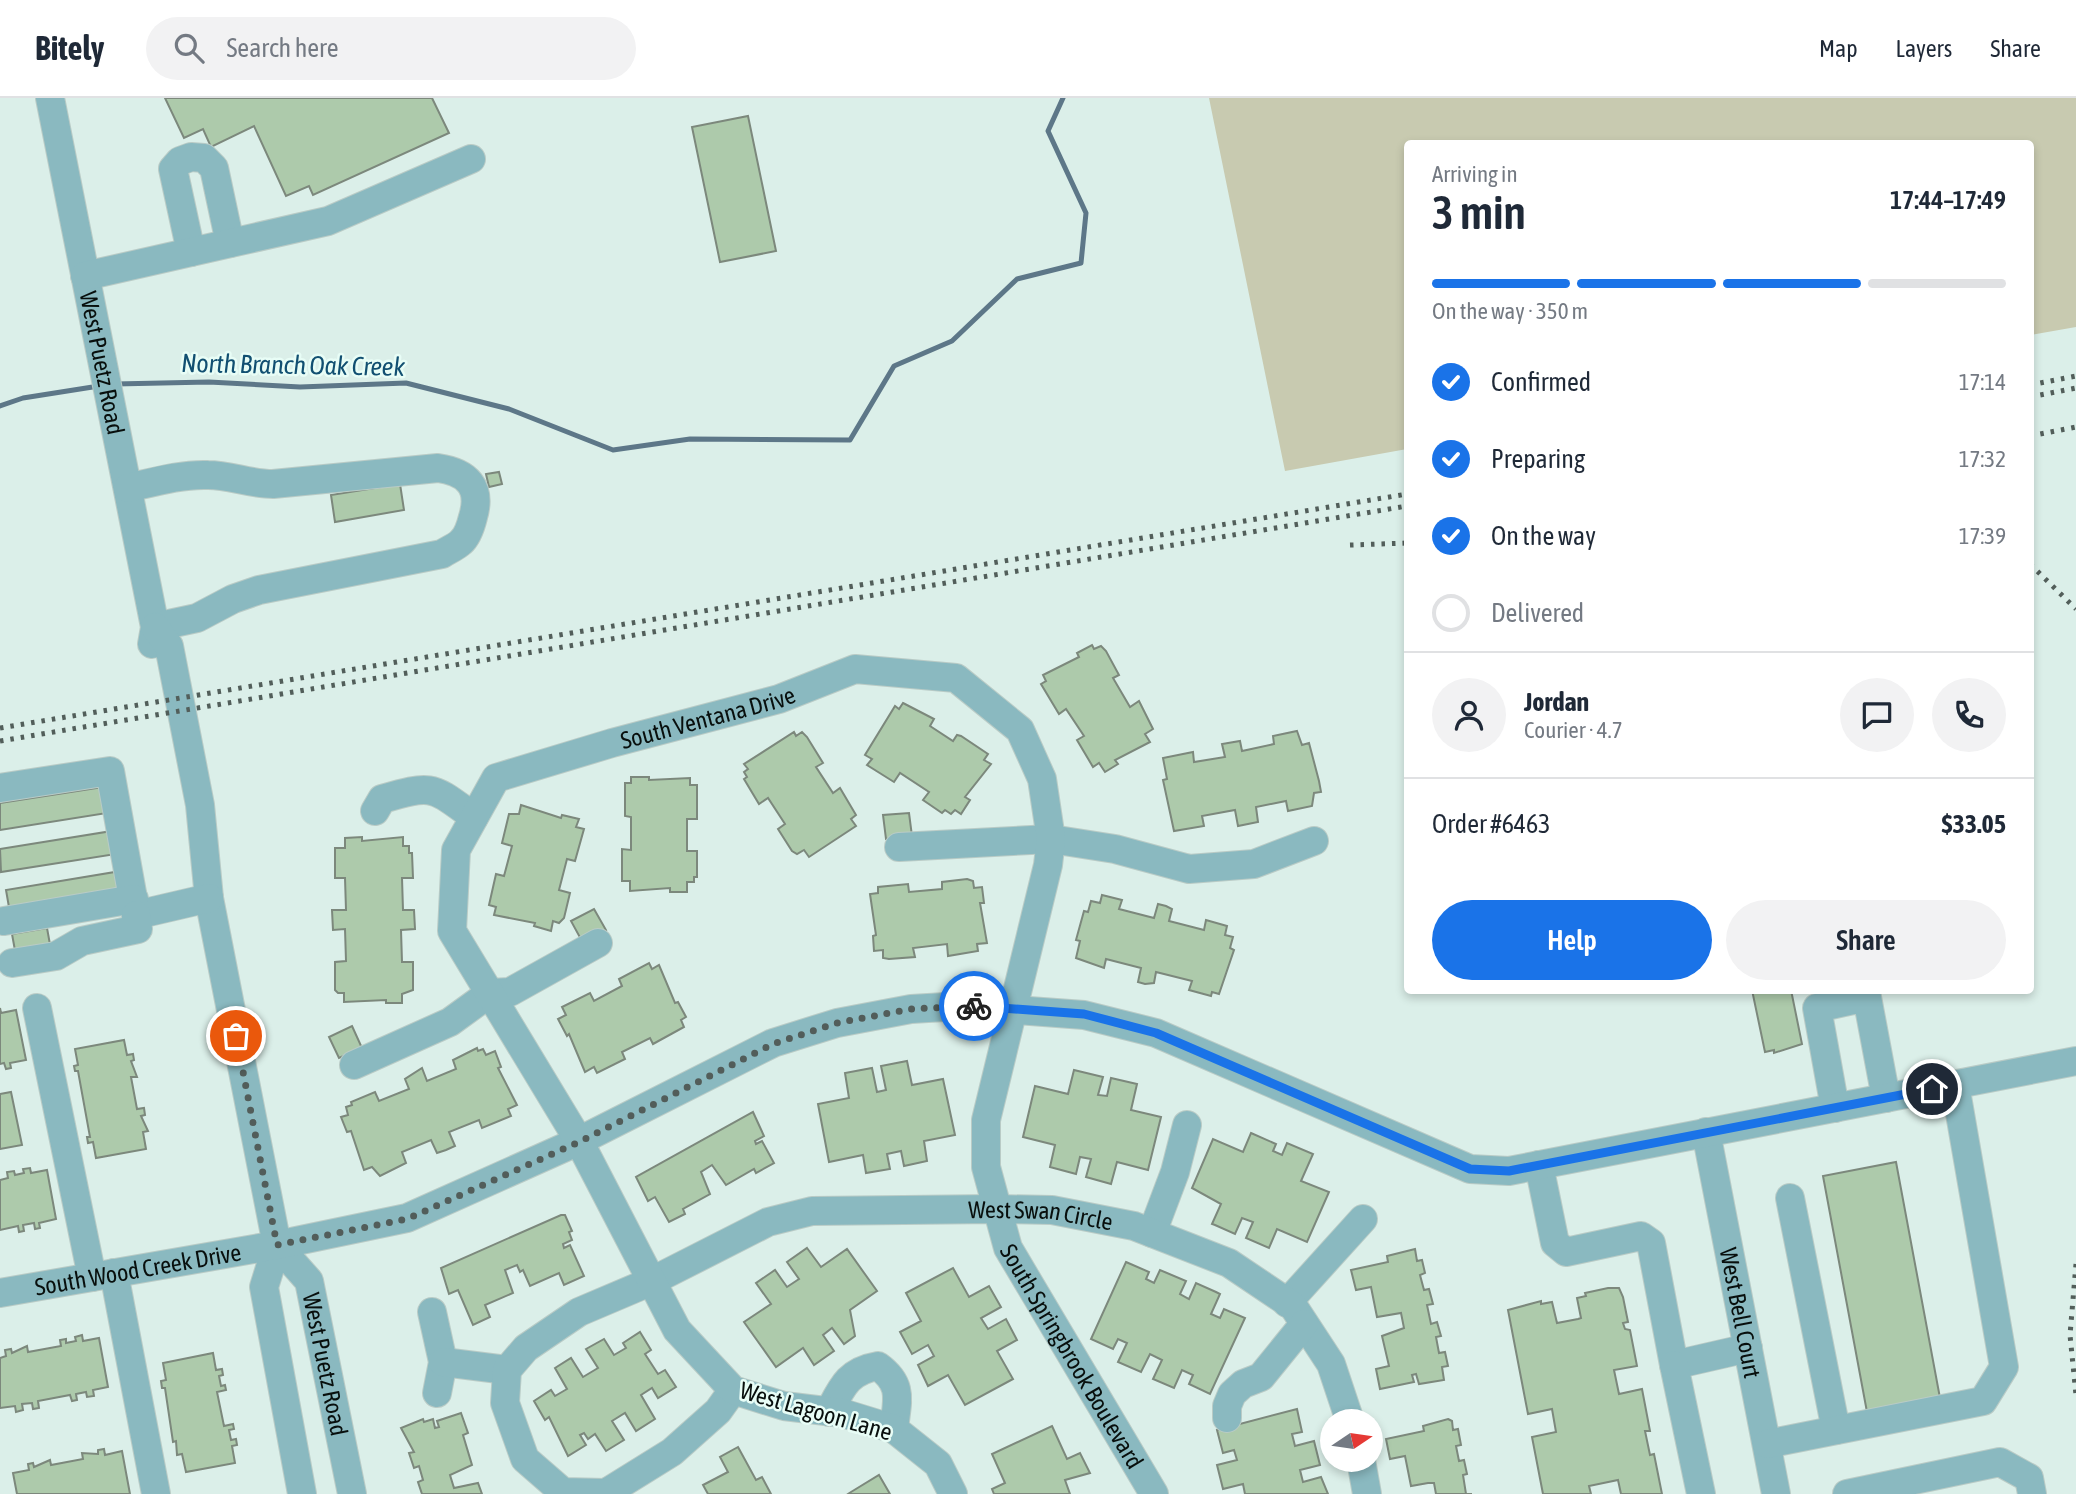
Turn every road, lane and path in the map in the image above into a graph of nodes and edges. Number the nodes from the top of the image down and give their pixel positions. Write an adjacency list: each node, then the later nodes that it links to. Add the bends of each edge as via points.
1 (50, 98): 5 (street, West Puetz Road)
2 (471, 159): 3 (street, via 328,220)
3 (230, 243): 4 (street); 4 (street, via 214,168 204,158 191,157 180,160 173,169)
4 (191, 252): 5 (street)
5 (85, 276): 6 (street, West Puetz Road)
6 (128, 488): 7 (street, West Puetz Road); 7 (street, via 208,475 273,484 438,468 455,471 476,491 470,528 462,542 442,554 259,590 197,618)
7 (155, 627): 14 (street, West Puetz Road, via 150,650 182,808)
8 (0, 788): 15 (street, via 110,771)
9 (375, 811): 10 (street, via 382,799 420,788 439,792)
10 (474, 817): 11 (street, South Ventana Drive, via 496,778 779,699 855,669 956,678 1020,730 1042,779); 19 (street, South Ventana Drive, via 456,849 452,932)
11 (1051, 839): 12 (street, via 1115,849 1189,869 1254,864); 13 (street); 20 (street, South Ventana Drive)
12 (1314, 841)
13 (899, 847)
14 (209, 898): 15 (street); 35 (street, West Puetz Road)
15 (135, 907): 16 (street); 18 (street, via 138,929 82,941 56,956)
16 (2, 911): 18 (street)
17 (598, 943): 19 (street, via 510,992)
18 (6, 964)
19 (490, 993): 23 (street, via 450,1021); 29 (street, South Ventana Drive)
20 (1012, 1007): 29 (street, South Wood Creek Drive, via 911,1009 837,1023 773,1044); 30 (street, South Wood Creek Drive, via 1084,1014 1156,1033 1470,1169 1509,1171); 32 (street, South Springbrook Boulevard, via 986,1120 986,1167)
21 (37, 1008): 36 (street)
22 (2076, 1061): 24 (street, South Wood Creek Drive)
23 (354, 1065)
24 (1955, 1085): 25 (street, South Wood Creek Drive); 51 (street, via 2004,1367 1983,1401)
25 (1886, 1098): 26 (street, South Wood Creek Drive); 26 (street, via 1867,997 1817,1008)
26 (1835, 1108): 28 (street, South Wood Creek Drive)
27 (1187, 1125): 34 (street)
28 (1706, 1132): 30 (street, South Wood Creek Drive); 41 (street, West Bell Court)
29 (579, 1142): 35 (street, South Wood Creek Drive, via 407,1219); 37 (street, West Lagoon Lane)
30 (1539, 1165): 43 (street, via 1555,1243 1566,1252 1641,1237 1651,1243)
31 (1790, 1198): 51 (street)
32 (995, 1209): 34 (street, West Swan Circle, via 1052,1210); 37 (street, West Swan Circle, via 812,1211 768,1222); 59 (street, South Springbrook Boulevard, via 1008,1248)
33 (1363, 1219): 40 (street)
34 (1152, 1233): 40 (street, West Swan Circle, via 1229,1263)
35 (277, 1245): 36 (street, South Wood Creek Drive); 56 (street, West Puetz Road, via 264,1287); 57 (street, West Puetz Road, via 309,1282)
36 (103, 1275): 38 (street, South Wood Creek Drive); 55 (street)
37 (652, 1281): 44 (street, via 579,1312 526,1348); 45 (street, West Lagoon Lane, via 677,1329)
38 (0, 1293)
39 (432, 1312): 42 (street)
40 (1296, 1313): 47 (street, West Swan Circle, via 1331,1364); 49 (street, via 1261,1377 1232,1394)
41 (1748, 1348): 43 (street); 52 (street, West Bell Court)
42 (443, 1362): 44 (street); 46 (street)
43 (1674, 1365): 61 (street)
44 (506, 1370): 54 (street, via 505,1403 525,1459 563,1492)
45 (733, 1390): 48 (street, West Lagoon Lane, via 784,1406); 54 (street, via 718,1411 672,1452 606,1493)
46 (437, 1393)
47 (1346, 1409)
48 (829, 1412): 50 (street, West Lagoon Lane); 50 (street, via 844,1384 860,1369 878,1366 892,1377 898,1394)
49 (1227, 1418)
50 (894, 1429): 58 (street, West Lagoon Lane, via 939,1464)
51 (1836, 1430): 52 (street)
52 (1767, 1444): 62 (street, West Bell Court)
53 (1363, 1472): 60 (street)
54 (572, 1493)
55 (156, 1494)
56 (302, 1494)
57 (352, 1494)
58 (953, 1494)
59 (1154, 1494)
60 (1367, 1494)
61 (1701, 1494)
62 (1776, 1494)
63 (1847, 1494): 64 (street, via 2000,1462 2029,1478)
64 (2032, 1494)

